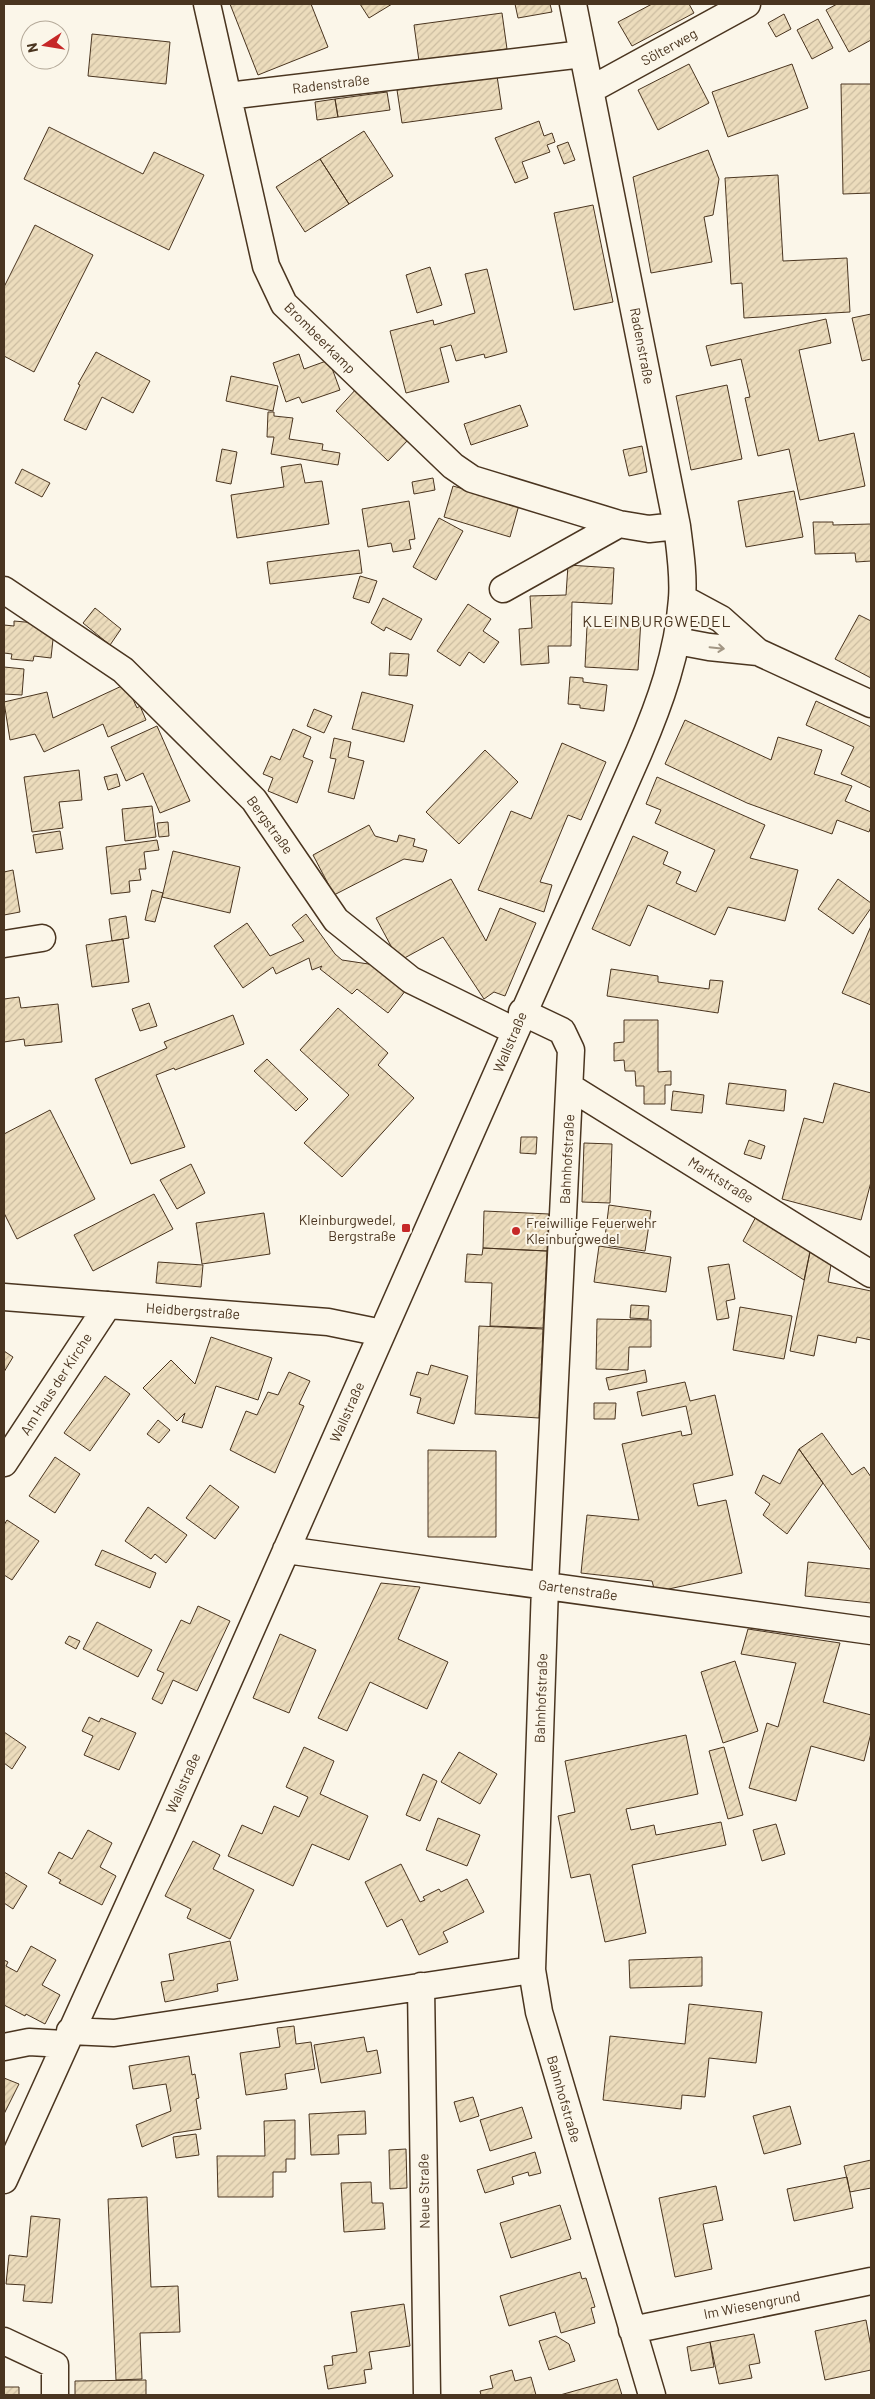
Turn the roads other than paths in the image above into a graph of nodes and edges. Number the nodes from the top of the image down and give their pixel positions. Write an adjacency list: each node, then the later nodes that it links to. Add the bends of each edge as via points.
1 (207, 4): 6 (street, Brombeerkamp)
2 (573, 4): 4 (street, Radenstraße)
3 (747, 4): 5 (street, Sölterweg)
4 (583, 54): 5 (street, Radenstraße); 6 (street, Radenstraße)
5 (590, 90): 8 (street, Radenstraße)
6 (228, 96): 7 (street, Brombeerkamp, via 266,266 284,304 453,466 472,479)
7 (619, 524): 8 (street, Brombeerkamp, via 648,529); 9 (street)
8 (678, 526): 11 (street, Radenstraße)
9 (503, 589)
10 (4, 590): 17 (street, Bergstraße, via 123,670 234,780 254,800 336,920 411,980)
11 (682, 598): 12 (street, Radenstraße); 13 (street, via 721,619)
12 (677, 640): 13 (street, one-way to 13); 17 (street, Wallstraße, via 656,712)
13 (758, 652): 14 (street)
14 (871, 704)
15 (42, 938): 16 (street)
16 (4, 944)
17 (519, 1021): 18 (street, Bahnhofstraße, via 562,1031 571,1050); 22 (street, Wallstraße)
18 (570, 1087): 19 (street, Marktstraße); 25 (street, Bahnhofstraße)
19 (871, 1274)
20 (4, 1297): 21 (street, Heidbergstraße)
21 (108, 1305): 22 (street, Heidbergstraße, via 328,1322); 23 (street, Am Haus der Kirche)
22 (382, 1333): 24 (street, Wallstraße)
23 (4, 1463)
24 (286, 1550): 25 (street, Gartenstraße); 29 (street, Wallstraße)
25 (545, 1586): 26 (street, Gartenstraße); 27 (street, Bahnhofstraße)
26 (871, 1631)
27 (532, 1970): 28 (street); 33 (street, Bahnhofstraße, via 539,2012)
28 (421, 1986): 29 (street, via 114,2033); 36 (street, Neue Straße)
29 (67, 2037): 30 (street); 31 (street, Wallstraße)
30 (4, 2047)
31 (4, 2180)
32 (871, 2281): 33 (street, Im Wiesengrund)
33 (632, 2330): 37 (street, Bahnhofstraße)
34 (4, 2341): 35 (street, via 55,2365)
35 (55, 2395)
36 (426, 2395)
37 (652, 2395)

